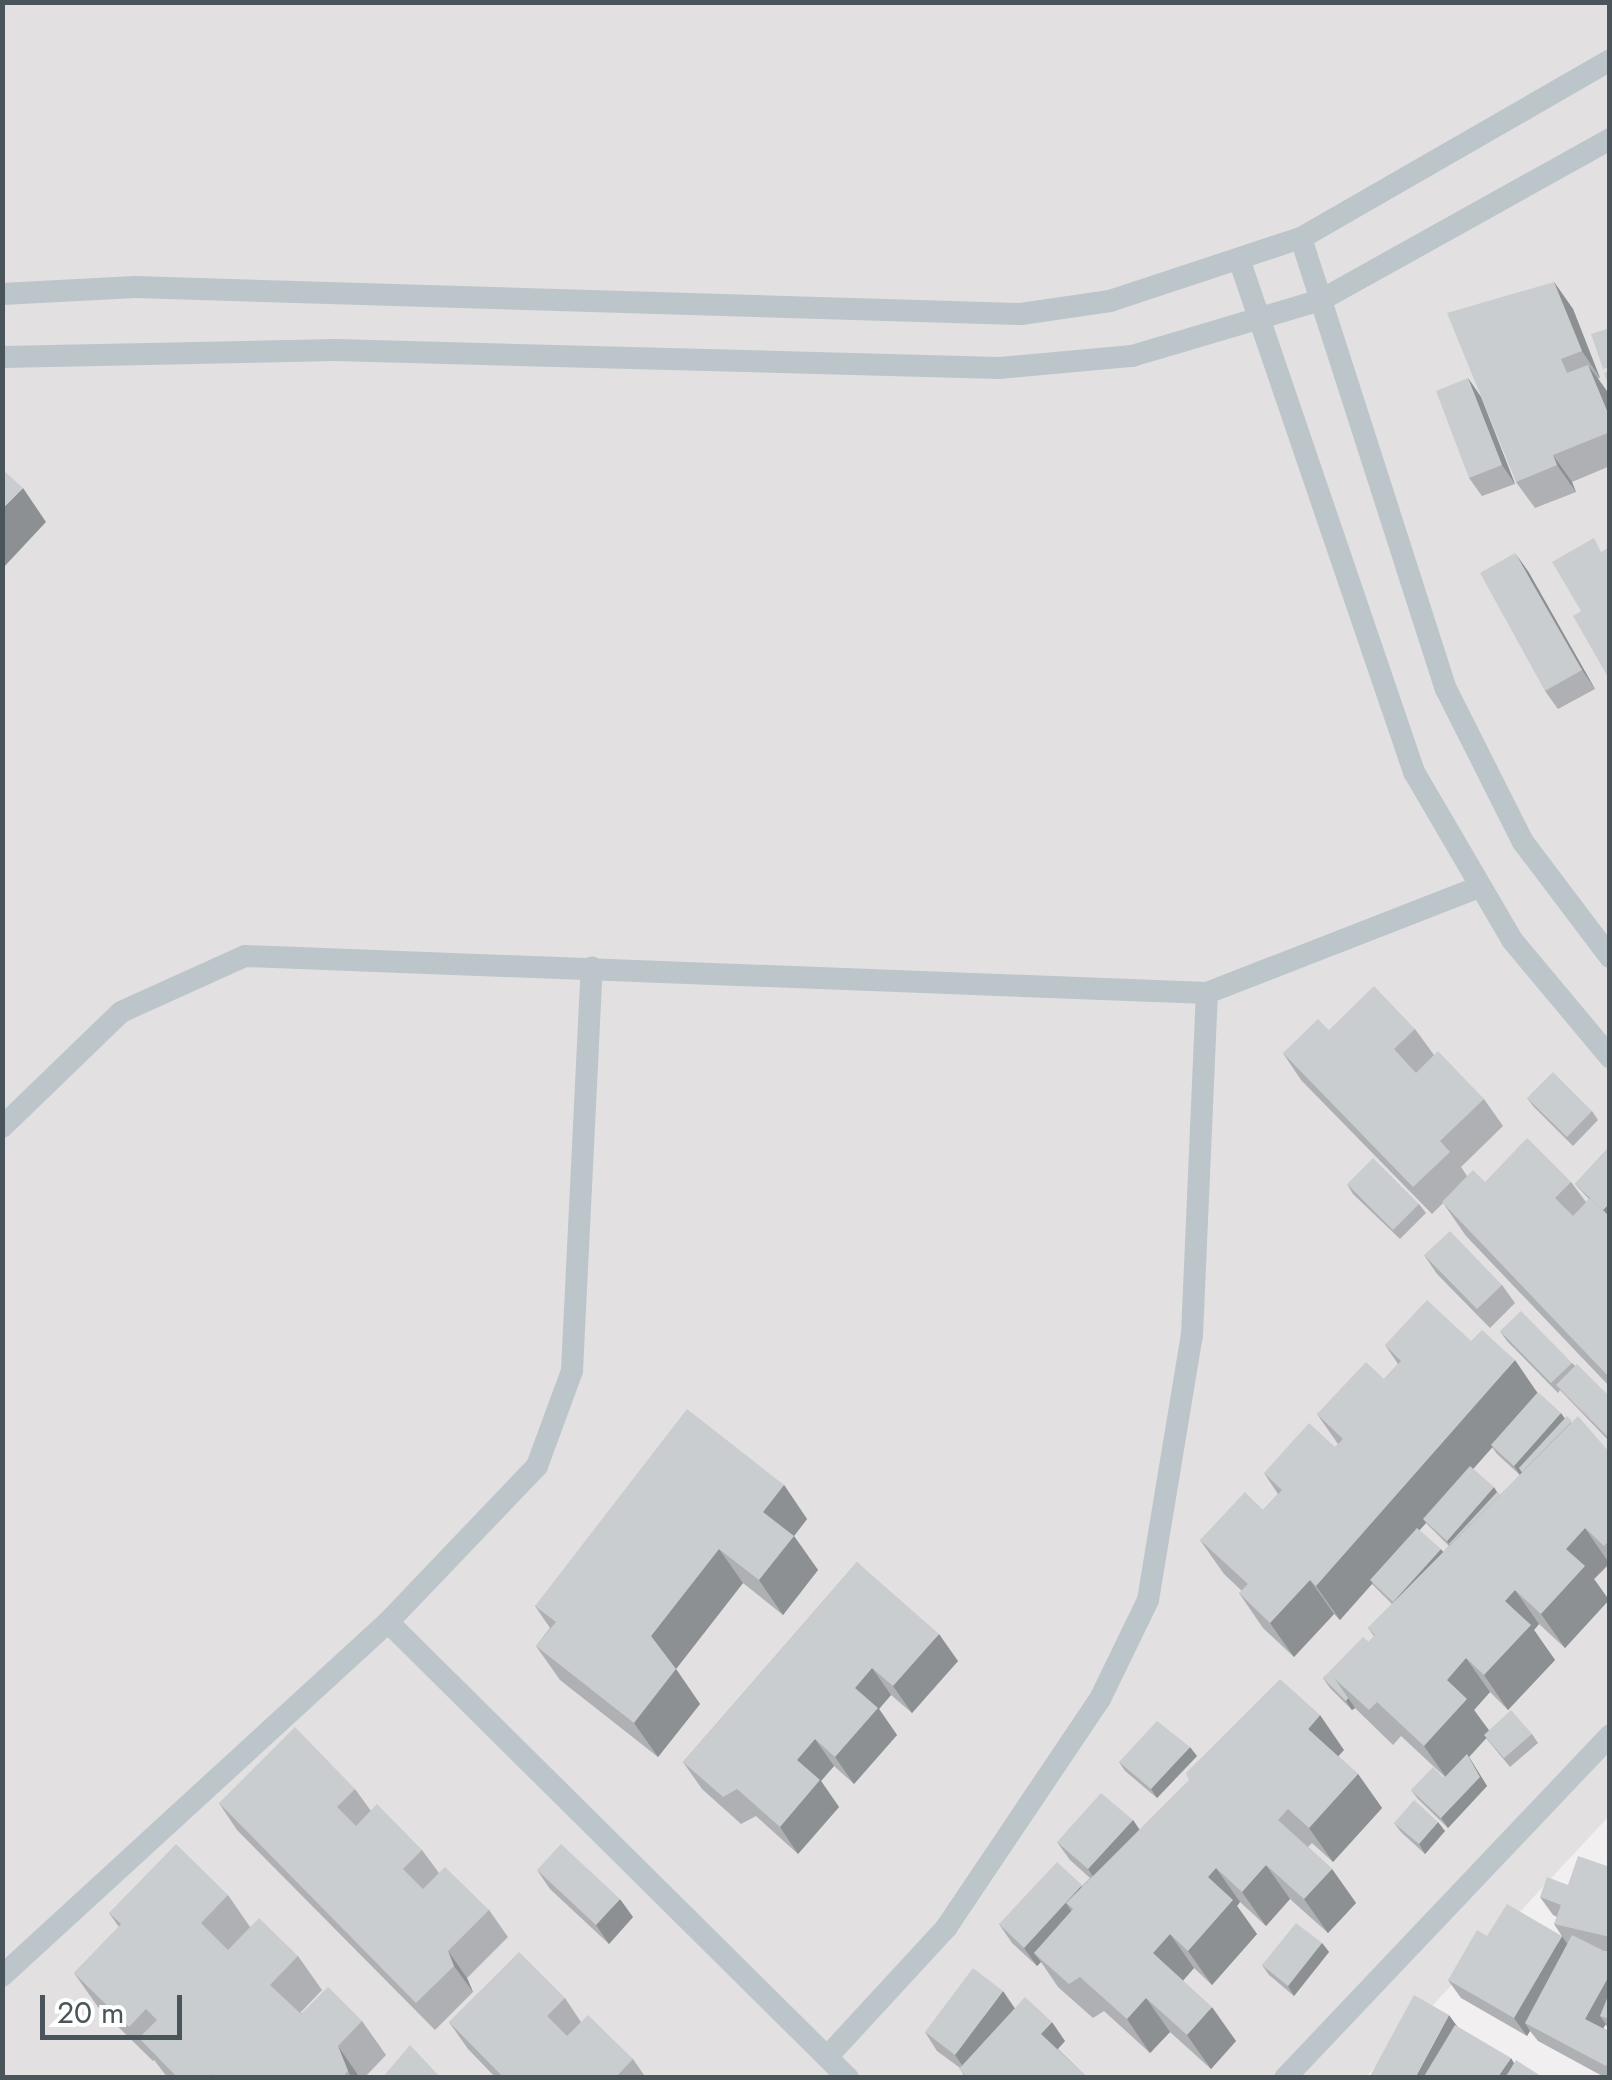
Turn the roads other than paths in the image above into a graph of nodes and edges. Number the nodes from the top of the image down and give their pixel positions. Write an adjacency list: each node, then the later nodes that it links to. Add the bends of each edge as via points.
1 (1610, 60): 3 (lane)
2 (1607, 147): 6 (lane)
3 (1301, 238): 4 (lane); 6 (lane)
4 (1240, 262): 5 (lane, via 1110,301 1021,314 135,288); 7 (lane)
5 (2, 294)
6 (1321, 300): 7 (lane); 10 (lane, via 1446,689 1523,842)
7 (1258, 324): 8 (lane, via 1132,356 999,368 335,350); 9 (lane, via 1414,772)
8 (2, 357)
9 (1479, 887): 12 (lane); 13 (lane)
10 (1610, 958)
11 (592, 967): 12 (lane); 14 (lane, via 245,956 216,962 122,1012); 15 (lane, via 582,1272 559,1422 536,1466)
12 (1207, 992): 18 (lane, via 1192,1335 1148,1600 1100,1699 946,1928)
13 (1610, 1056)
14 (2, 1128)
15 (388, 1622): 17 (lane); 18 (lane)
16 (1610, 1735): 20 (lane)
17 (2, 1976)
18 (826, 2057): 19 (lane)
19 (848, 2078)
20 (1285, 2078)

